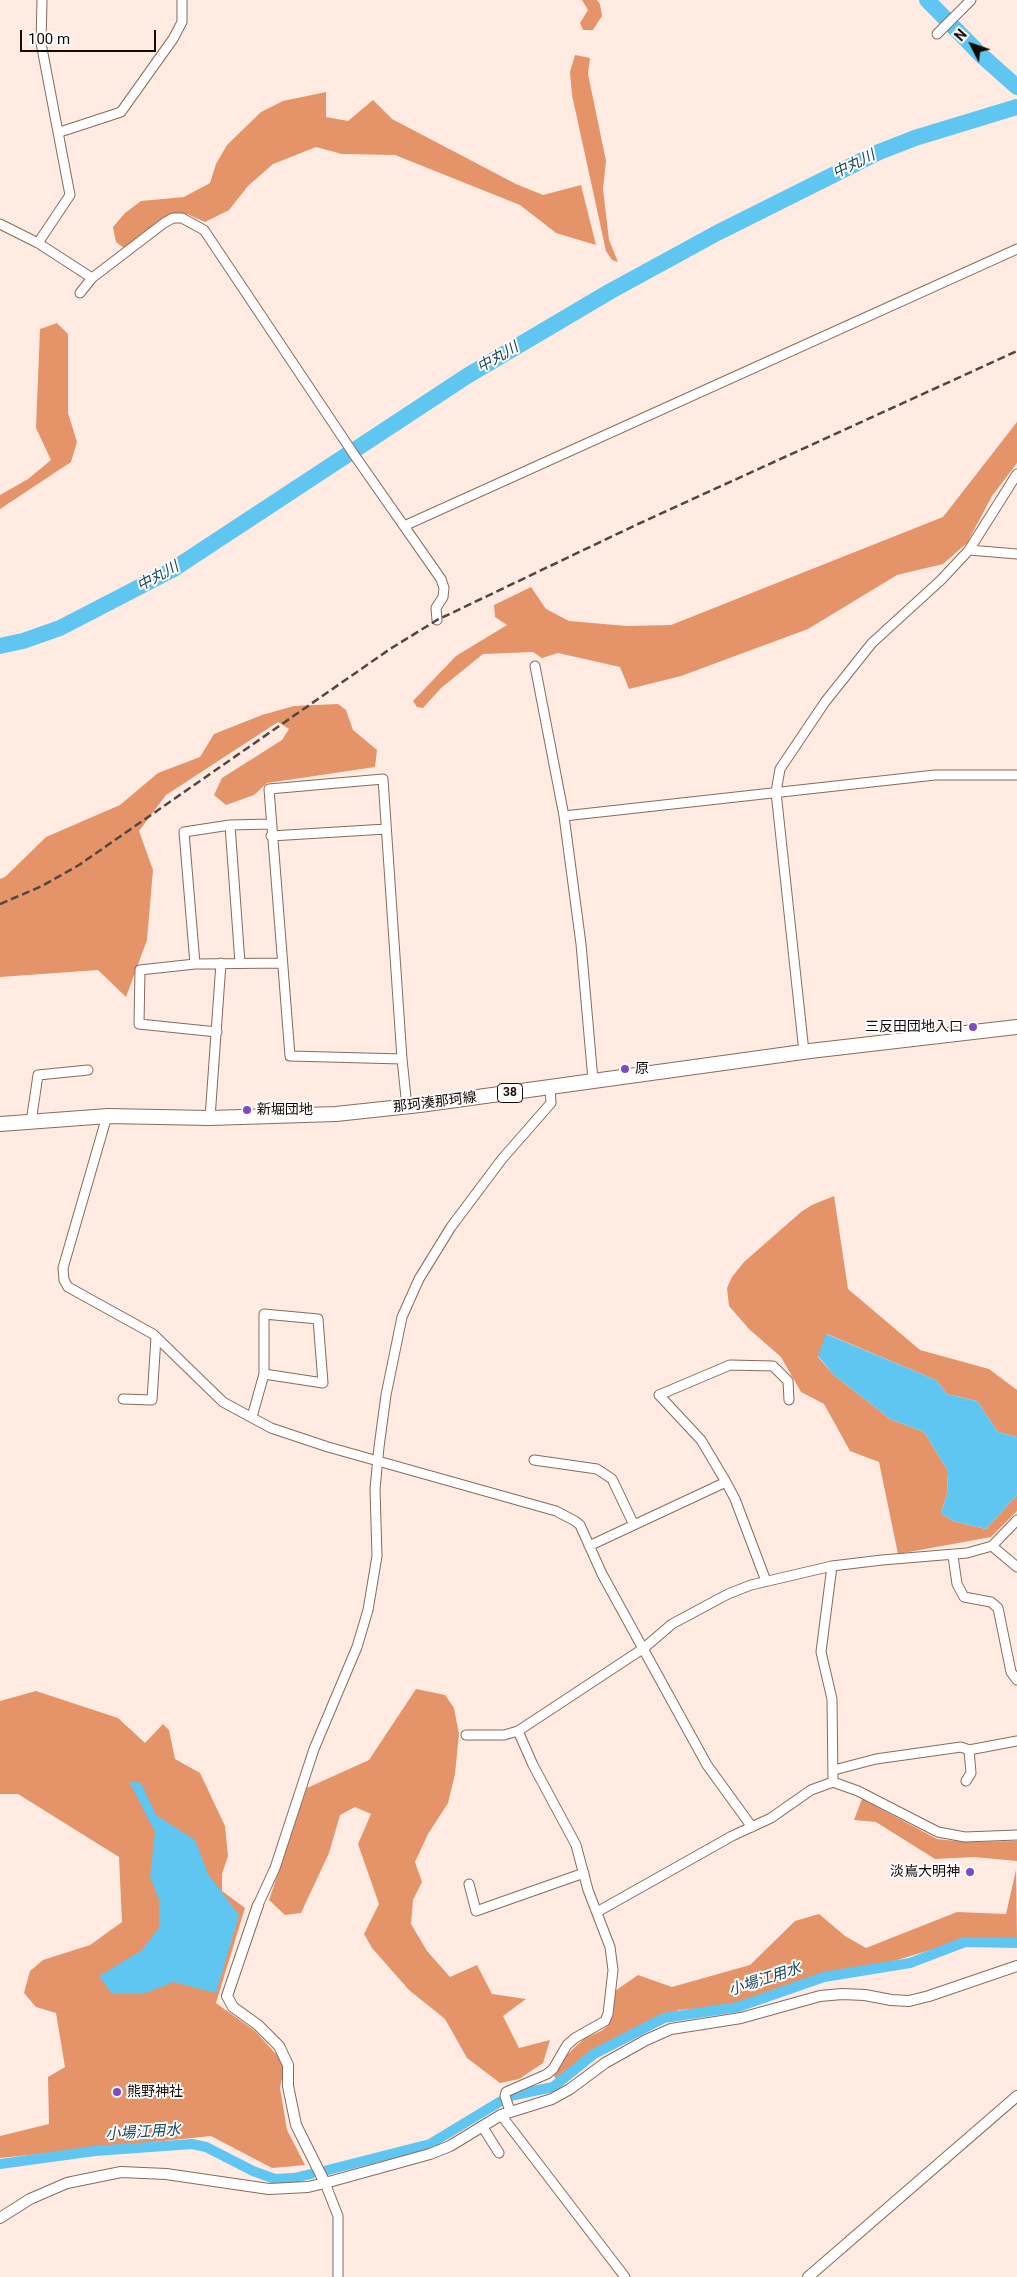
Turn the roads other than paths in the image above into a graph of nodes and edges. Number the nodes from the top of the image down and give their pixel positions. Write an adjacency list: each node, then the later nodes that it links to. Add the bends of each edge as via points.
1 (42, 0): 5 (street, via 41,43)
2 (182, 0): 5 (street, via 182,22 173,39 121,112)
3 (972, 0): 4 (street)
4 (938, 34)
5 (60, 132): 7 (street, via 70,195)
6 (0, 224): 7 (street)
7 (38, 243): 9 (street)
8 (1017, 249): 12 (street)
9 (92, 278): 10 (street); 12 (street, via 172,218 182,218 204,230)
10 (80, 293)
11 (1017, 474): 13 (street)
12 (404, 526): 15 (street, via 443,584 443,597 436,608)
13 (970, 550): 14 (street); 18 (street, via 872,643 825,702 780,769)
14 (1017, 554)
15 (437, 620)
16 (534, 666): 19 (street)
17 (1017, 775): 18 (street, via 934,775)
18 (776, 792): 19 (street); 30 (street)
19 (564, 816): 33 (street, via 581,944)
20 (270, 824): 21 (street); 22 (street, via 269,789 382,779); 23 (street)
21 (230, 825): 25 (street); 27 (street, via 184,832)
22 (386, 829): 23 (street); 31 (street)
23 (271, 836): 26 (street)
24 (221, 963): 25 (street); 27 (street); 29 (street)
25 (240, 963): 26 (street)
26 (281, 963): 31 (street, via 290,1056)
27 (195, 964): 29 (street, via 140,970 139,1024)
28 (1017, 1028): 30 (main road, 那珂湊那珂線 / 38)
29 (217, 1032): 37 (street)
30 (804, 1052): 33 (main road, 那珂湊那珂線 / 38)
31 (402, 1059): 35 (street)
32 (88, 1070): 38 (street, via 38,1075)
33 (593, 1080): 34 (main road, 那珂湊那珂線 / 38)
34 (550, 1086): 35 (main road, 那珂湊那珂線 / 38); 46 (street, via 551,1103 460,1214 409,1298 396,1338)
35 (407, 1107): 37 (main road, 那珂湊那珂線 / 38, via 336,1114)
36 (107, 1116): 37 (main road, 那珂湊那珂線 / 38); 38 (main road, 那珂湊那珂線 / 38); 40 (street, via 63,1268 64,1280 68,1287)
37 (210, 1118)
38 (31, 1122): 39 (main road, 那珂湊那珂線 / 38)
39 (0, 1124)
40 (156, 1336): 42 (street, via 152,1400); 44 (street, via 218,1397)
41 (264, 1374): 41 (street, via 264,1314 318,1319 323,1383); 44 (street)
42 (123, 1399)
43 (789, 1400): 47 (street, via 788,1382 773,1366 730,1365 659,1395 701,1440)
44 (252, 1417): 46 (street, via 271,1428 328,1448)
45 (534, 1460): 49 (street, via 597,1470 612,1479)
46 (378, 1461): 50 (street, via 556,1511 580,1525); 69 (street, via 375,1488 377,1556 365,1619 348,1671 314,1749 275,1868)
47 (726, 1482): 49 (street); 55 (street)
48 (1017, 1520): 51 (street)
49 (634, 1525): 50 (street)
50 (589, 1546): 56 (street)
51 (992, 1546): 52 (street); 54 (street)
52 (953, 1556): 53 (street); 57 (street, via 960,1592 970,1600 991,1602 998,1608 1011,1672)
53 (832, 1566): 55 (street); 62 (street, via 821,1652 832,1698)
54 (1017, 1567)
55 (766, 1581): 56 (street, via 728,1594 672,1624)
56 (644, 1648): 58 (street); 65 (street, via 707,1765)
57 (1017, 1680)
58 (518, 1731): 59 (street, via 504,1735); 67 (street, via 572,1835)
59 (466, 1735)
60 (1017, 1741): 61 (street)
61 (969, 1750): 62 (street, via 961,1747 876,1759); 63 (street, via 972,1764)
62 (834, 1770): 64 (street)
63 (966, 1781)
64 (833, 1782): 65 (street, via 811,1790); 66 (street, via 858,1791 938,1832 965,1837)
65 (752, 1827): 70 (street)
66 (1017, 1835)
67 (584, 1873): 68 (street, via 476,1911); 70 (street)
68 (468, 1884)
69 (258, 1905): 76 (street, via 227,1996 233,2007 279,2046 288,2065 288,2086 296,2125)
70 (597, 1912): 73 (street, via 612,1958 605,2021 567,2045 547,2074 506,2092)
71 (1017, 1966): 73 (street, via 909,2001 865,1995 820,1996 741,2018 671,2029 605,2063 570,2089)
72 (1017, 2096): 80 (street)
73 (505, 2113): 74 (street); 79 (street, via 515,2136)
74 (482, 2126): 75 (street); 76 (street, via 430,2154)
75 (499, 2153)
76 (325, 2183): 77 (street, via 269,2189 166,2174 121,2172 67,2183 30,2199); 78 (street, via 338,2216)
77 (0, 2218)
78 (338, 2277)
79 (625, 2277)
80 (808, 2277)

